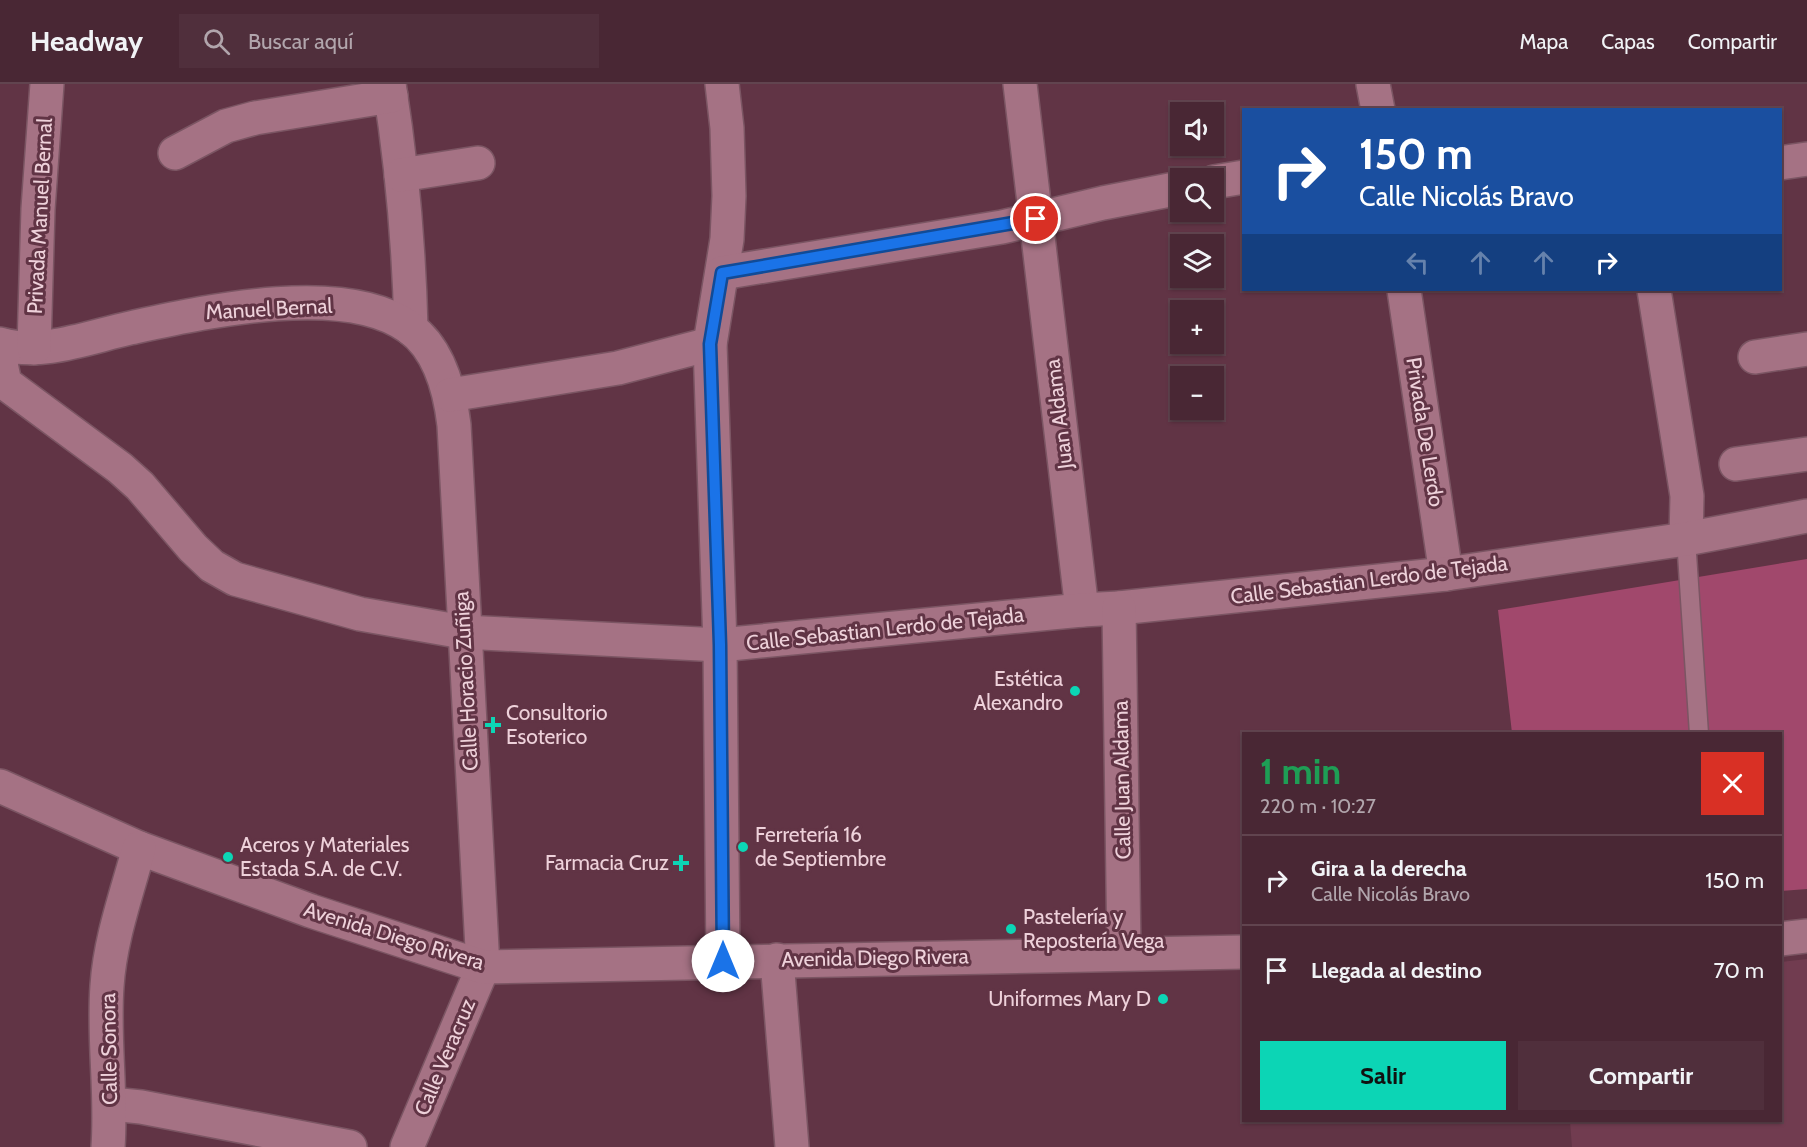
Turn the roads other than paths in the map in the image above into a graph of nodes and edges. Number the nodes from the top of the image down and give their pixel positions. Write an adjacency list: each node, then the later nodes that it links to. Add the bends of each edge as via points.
1 (47, 84): 21 (street, Privada Manuel Bernal, via 38,209)
2 (722, 84): 16 (street, via 729,196)
3 (1020, 84): 15 (street, Juan Aldama)
4 (1373, 84): 6 (street)
5 (389, 90): 7 (street, via 226,126); 11 (street)
6 (1377, 108)
7 (175, 153)
8 (1807, 159): 10 (street)
9 (478, 163): 11 (street)
10 (1782, 163)
11 (401, 175): 19 (street)
12 (1242, 177): 13 (street)
13 (1224, 180)
14 (1170, 190): 15 (street)
15 (1036, 219): 16 (street); 31 (street, Juan Aldama)
16 (722, 273): 20 (street)
17 (1404, 291): 29 (street, Privada De Lerdo)
18 (1654, 291): 28 (street, via 1687,496)
19 (411, 329): 21 (street, Manuel Bernal, via 380,311 338,305 242,307); 24 (street, Manuel Bernal, via 441,369)
20 (710, 344): 24 (street, via 618,368); 33 (street)
21 (13, 346): 32 (street, Calle Sebastian Lerdo de Tejada, via 1,373 5,384 120,468 212,566 235,579 328,606)
22 (1807, 349): 23 (street)
23 (1755, 357)
24 (450, 395): 32 (street, Calle Horacio Zuñiga)
25 (1807, 454): 26 (street)
26 (1736, 464)
27 (1807, 516): 28 (street, Calle Sebastian Lerdo de Tejada)
28 (1686, 539): 29 (street, Calle Sebastian Lerdo de Tejada); 34 (lane)
29 (1446, 574): 30 (street, Calle Sebastian Lerdo de Tejada)
30 (1119, 608): 31 (street, Calle Sebastian Lerdo de Tejada); 39 (street, Calle Juan Aldama)
31 (1082, 609): 33 (street, Calle Sebastian Lerdo de Tejada)
32 (463, 632): 33 (street, Calle Sebastian Lerdo de Tejada); 43 (street, Calle Horacio Zuñiga)
33 (720, 645): 42 (street)
34 (1699, 732)
35 (0, 786): 36 (street, Avenida Diego Rivera)
36 (139, 848): 43 (street, Avenida Diego Rivera, via 310,911); 44 (street, Calle Sonora, via 107,984 105,1030)
37 (1807, 936): 38 (street)
38 (1782, 939)
39 (1125, 952): 40 (street, Avenida Diego Rivera); 41 (street, Avenida Diego Rivera)
40 (1242, 952)
41 (777, 960): 42 (street, Avenida Diego Rivera); 48 (street)
42 (723, 961): 43 (street, Avenida Diego Rivera)
43 (483, 967): 47 (street, Calle Veracruz)
44 (111, 1104): 45 (street, Calle Sonora); 46 (street)
45 (108, 1147)
46 (350, 1147)
47 (407, 1147)
48 (792, 1147)

